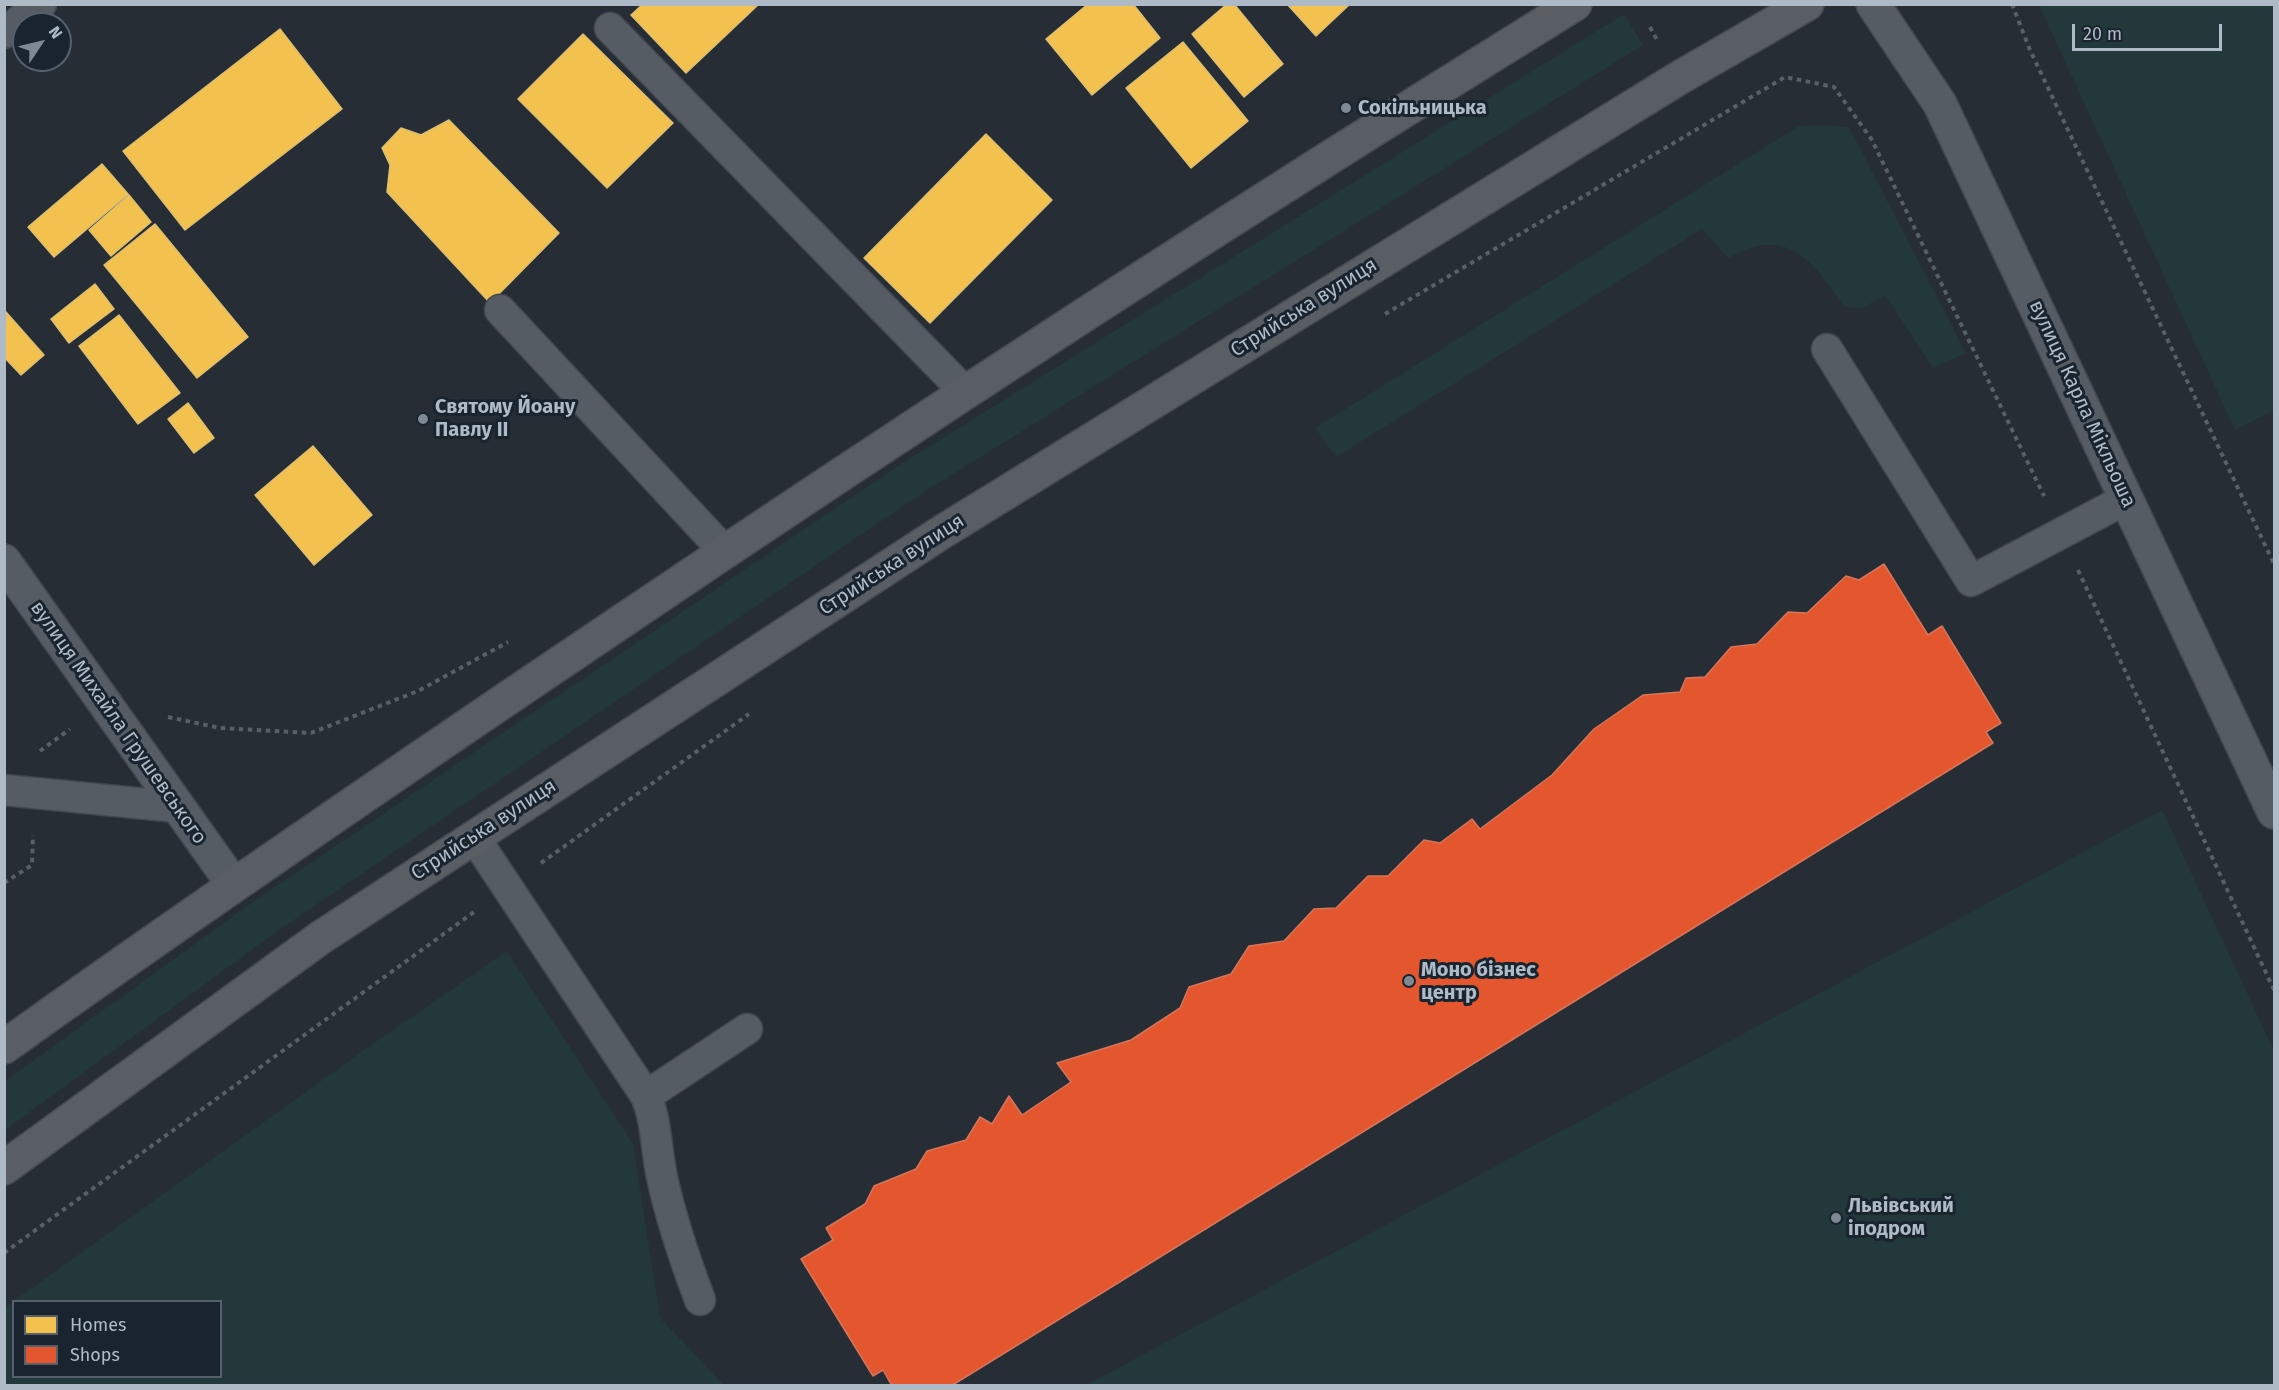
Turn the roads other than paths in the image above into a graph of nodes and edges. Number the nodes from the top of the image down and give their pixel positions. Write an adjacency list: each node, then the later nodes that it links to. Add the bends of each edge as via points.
1 (41, 4): 6 (lane)
2 (1575, 4): 9 (main road, via 1354,141)
3 (1807, 4): 16 (main road, Стрийська вулиця, via 1679,78 942,532)
4 (1873, 4): 10 (street, вулиця Карла Мікльоша, via 1940,104)
5 (610, 28): 9 (lane)
6 (4, 33)
7 (500, 309): 11 (lane)
8 (1827, 348): 10 (lane, via 1971,582)
9 (965, 392): 11 (main road)
10 (2126, 499): 15 (street, вулиця Карла Мікльоша)
11 (725, 552): 17 (main road)
12 (4, 561): 14 (street, вулиця Михайла Грушевського)
13 (4, 790): 14 (lane)
14 (177, 807): 17 (street, вулиця Михайла Грушевського)
15 (2274, 812)
16 (474, 837): 20 (lane); 21 (main road, Стрийська вулиця, via 320,938)
17 (233, 884): 19 (main road)
18 (747, 1029): 20 (lane)
19 (4, 1047)
20 (646, 1096): 22 (lane, via 653,1113 662,1178 677,1240)
21 (4, 1168)
22 (700, 1300)

